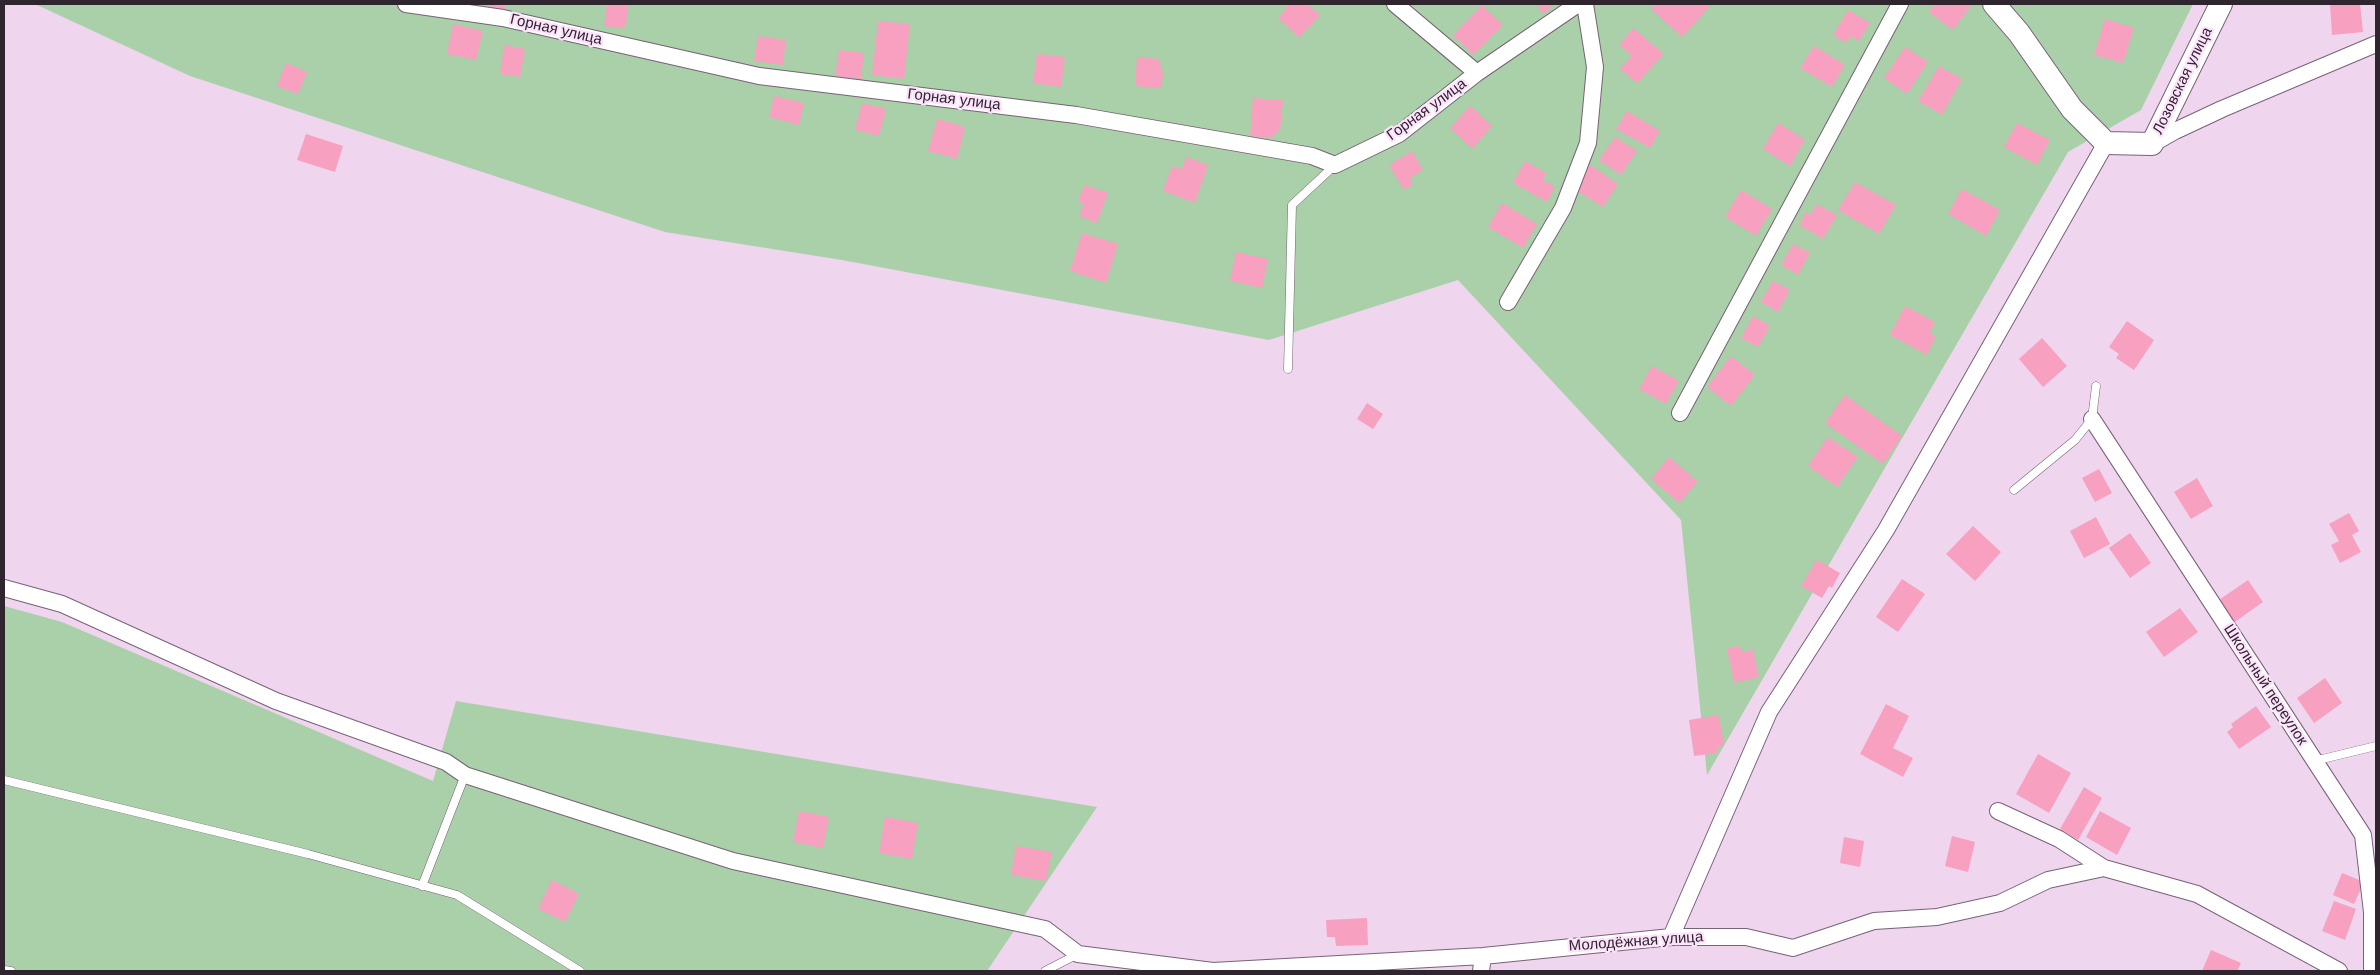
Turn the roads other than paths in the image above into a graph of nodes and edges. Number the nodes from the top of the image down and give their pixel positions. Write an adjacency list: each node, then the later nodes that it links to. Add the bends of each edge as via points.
1 (406, 4): 12 (street, Горная улица, via 503,18 759,76 1076,115 1312,156)
2 (1395, 4): 9 (street)
3 (1578, 4): 9 (street, Горная улица)
4 (1585, 4): 13 (street, via 1595,67 1588,143 1563,208)
5 (1900, 4): 16 (street)
6 (1994, 4): 10 (main road, via 2072,109)
7 (2221, 4): 11 (main road, Лозовская улица)
8 (2376, 44): 11 (street, via 2222,109)
9 (1477, 73): 12 (street, Горная улица, via 1399,134)
10 (2106, 143): 11 (main road, Лозовская улица); 27 (street, via 1886,530 1769,712)
11 (2152, 144)
12 (1335, 164): 14 (lane, via 1292,205)
13 (1508, 302)
14 (1288, 369)
15 (2096, 386): 17 (lane)
16 (1680, 413)
17 (2092, 419): 18 (lane, via 2075,440); 21 (street, Школьный переулок)
18 (2014, 490)
19 (4, 588): 22 (street, via 62,604 276,700 446,762)
20 (2376, 746): 21 (lane)
21 (2314, 761): 35 (street, Школьный переулок, via 2363,835 2372,912)
22 (465, 775): 26 (lane); 28 (street, via 734,861 1045,929)
23 (4, 780): 26 (lane, via 308,854)
24 (1998, 811): 25 (street, via 2059,839)
25 (2104, 868): 27 (street, Молодёжная улица, via 2048,880 2000,903 1937,917 1874,921 1793,948 1746,936); 34 (street, Молодёжная улица, via 2198,894)
26 (422, 886): 32 (lane, via 457,895)
27 (1671, 936): 29 (street, Молодёжная улица)
28 (1078, 954): 29 (street, Молодёжная улица, via 1212,971); 33 (lane)
29 (1482, 964)
30 (4, 970): 31 (lane)
31 (11, 971)
32 (580, 971)
33 (1045, 971)
34 (2339, 971)
35 (2372, 971)

